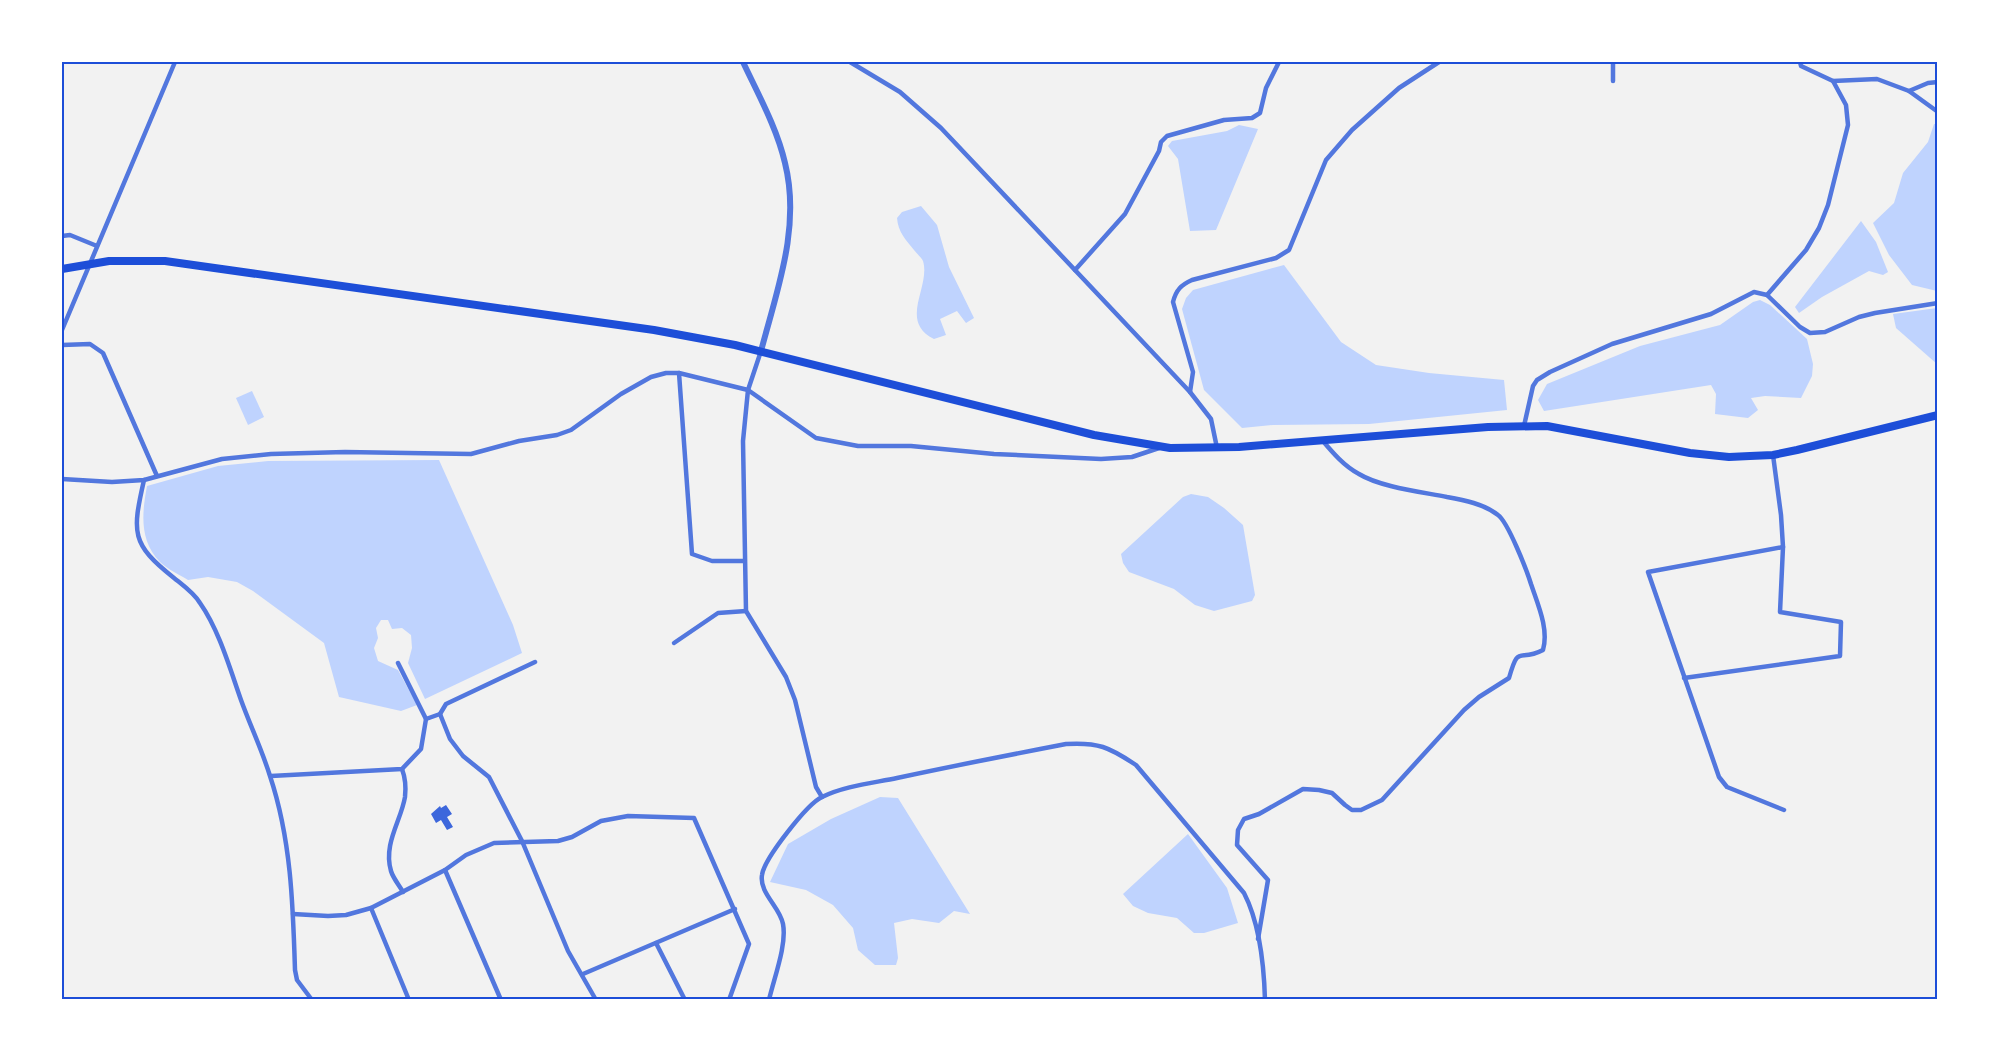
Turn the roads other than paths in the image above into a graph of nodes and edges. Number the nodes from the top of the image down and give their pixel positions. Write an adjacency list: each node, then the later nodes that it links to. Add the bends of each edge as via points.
1 (174, 62): 14 (street)
2 (743, 62): 22 (street, via 778,139 790,193 787,254)
3 (849, 62): 17 (street, via 900,92 941,128)
4 (1279, 62): 17 (street, via 1266,88 1260,113 1167,136 1161,142 1125,214)
5 (1439, 62): 25 (street, via 1400,87 1352,130 1326,160 1289,250 1276,258 1192,280 1175,292 1173,302 1193,372)
6 (1613, 62): 8 (street)
7 (1800, 62): 9 (street)
8 (1613, 81)
9 (1833, 81): 11 (street, via 1877,79); 18 (street, via 1846,105 1848,125 1827,205 1806,250)
10 (1938, 82): 11 (street)
11 (1910, 91): 12 (street)
12 (1938, 112)
13 (62, 236): 14 (street, via 70,235)
14 (97, 246): 15 (street)
15 (91, 263): 16 (highway); 20 (street); 22 (highway, via 125,260 184,264 654,330)
16 (62, 269)
17 (1075, 270): 25 (street)
18 (1767, 295): 19 (street, via 1810,333 1825,332 1875,312); 27 (street, via 1754,292 1711,314 1612,344 1550,372 1533,386)
19 (1938, 303)
20 (62, 330)
21 (62, 345): 32 (street, via 90,344 103,353)
22 (761, 351): 24 (street); 29 (highway, via 1094,435)
23 (679, 373): 24 (street); 32 (street, via 651,377 571,430 471,454 271,454 222,459); 36 (street, via 692,554 711,561)
24 (748, 390): 29 (street, via 816,438 858,446 1101,459 1132,457); 36 (street, via 743,441)
25 (1190, 392): 30 (street, via 1211,419)
26 (1938, 415): 31 (highway)
27 (1524, 426): 28 (highway); 31 (highway, via 1547,426 1708,456)
28 (1322, 440): 30 (highway); 54 (street, via 1360,476 1461,500 1501,516 1525,566 1545,642 1543,651 1514,659 1509,678 1464,710 1382,800 1352,810 1332,794 1303,789 1244,819 1237,845 1268,880)
29 (1162, 447): 30 (highway)
30 (1217, 448)
31 (1773, 455): 35 (street)
32 (157, 476): 34 (street)
33 (62, 479): 34 (street)
34 (144, 480): 45 (street, via 136,531 140,545 201,604)
35 (1782, 547): 41 (street, via 1648,572); 41 (street, via 1780,612 1841,622 1840,656)
36 (744, 561): 37 (street)
37 (746, 611): 38 (street, via 718,613); 46 (street, via 786,677)
38 (674, 642)
39 (535, 662): 42 (street, via 446,704)
40 (398, 663): 43 (street)
41 (1684, 678): 47 (street, via 1719,777 1727,787)
42 (440, 714): 43 (street); 48 (street, via 450,739 463,756 489,777)
43 (426, 719): 44 (street, via 421,749)
44 (402, 769): 45 (street); 50 (street, via 405,797 389,856 391,873)
45 (271, 776): 53 (street, via 286,839)
46 (822, 797): 54 (street, via 1066,744 1104,747 1136,765 1244,893 1252,908); 63 (street, via 784,836 762,874 761,884 783,925 783,942)
47 (1784, 810)
48 (522, 841): 49 (street, via 494,843 466,855); 52 (street, via 558,841 601,821 628,816 694,818); 56 (street, via 568,951)
49 (445, 870): 50 (street); 59 (street)
50 (404, 892): 51 (street)
51 (371, 908): 53 (street, via 346,915); 58 (street)
52 (735, 909): 55 (street); 62 (street, via 749,944)
53 (293, 915): 57 (street, via 297,980)
54 (1258, 939): 64 (street)
55 (656, 943): 56 (street); 61 (street)
56 (583, 974): 60 (street)
57 (312, 999)
58 (409, 999)
59 (501, 999)
60 (596, 999)
61 (685, 999)
62 (729, 999)
63 (769, 999)
64 (1265, 999)

